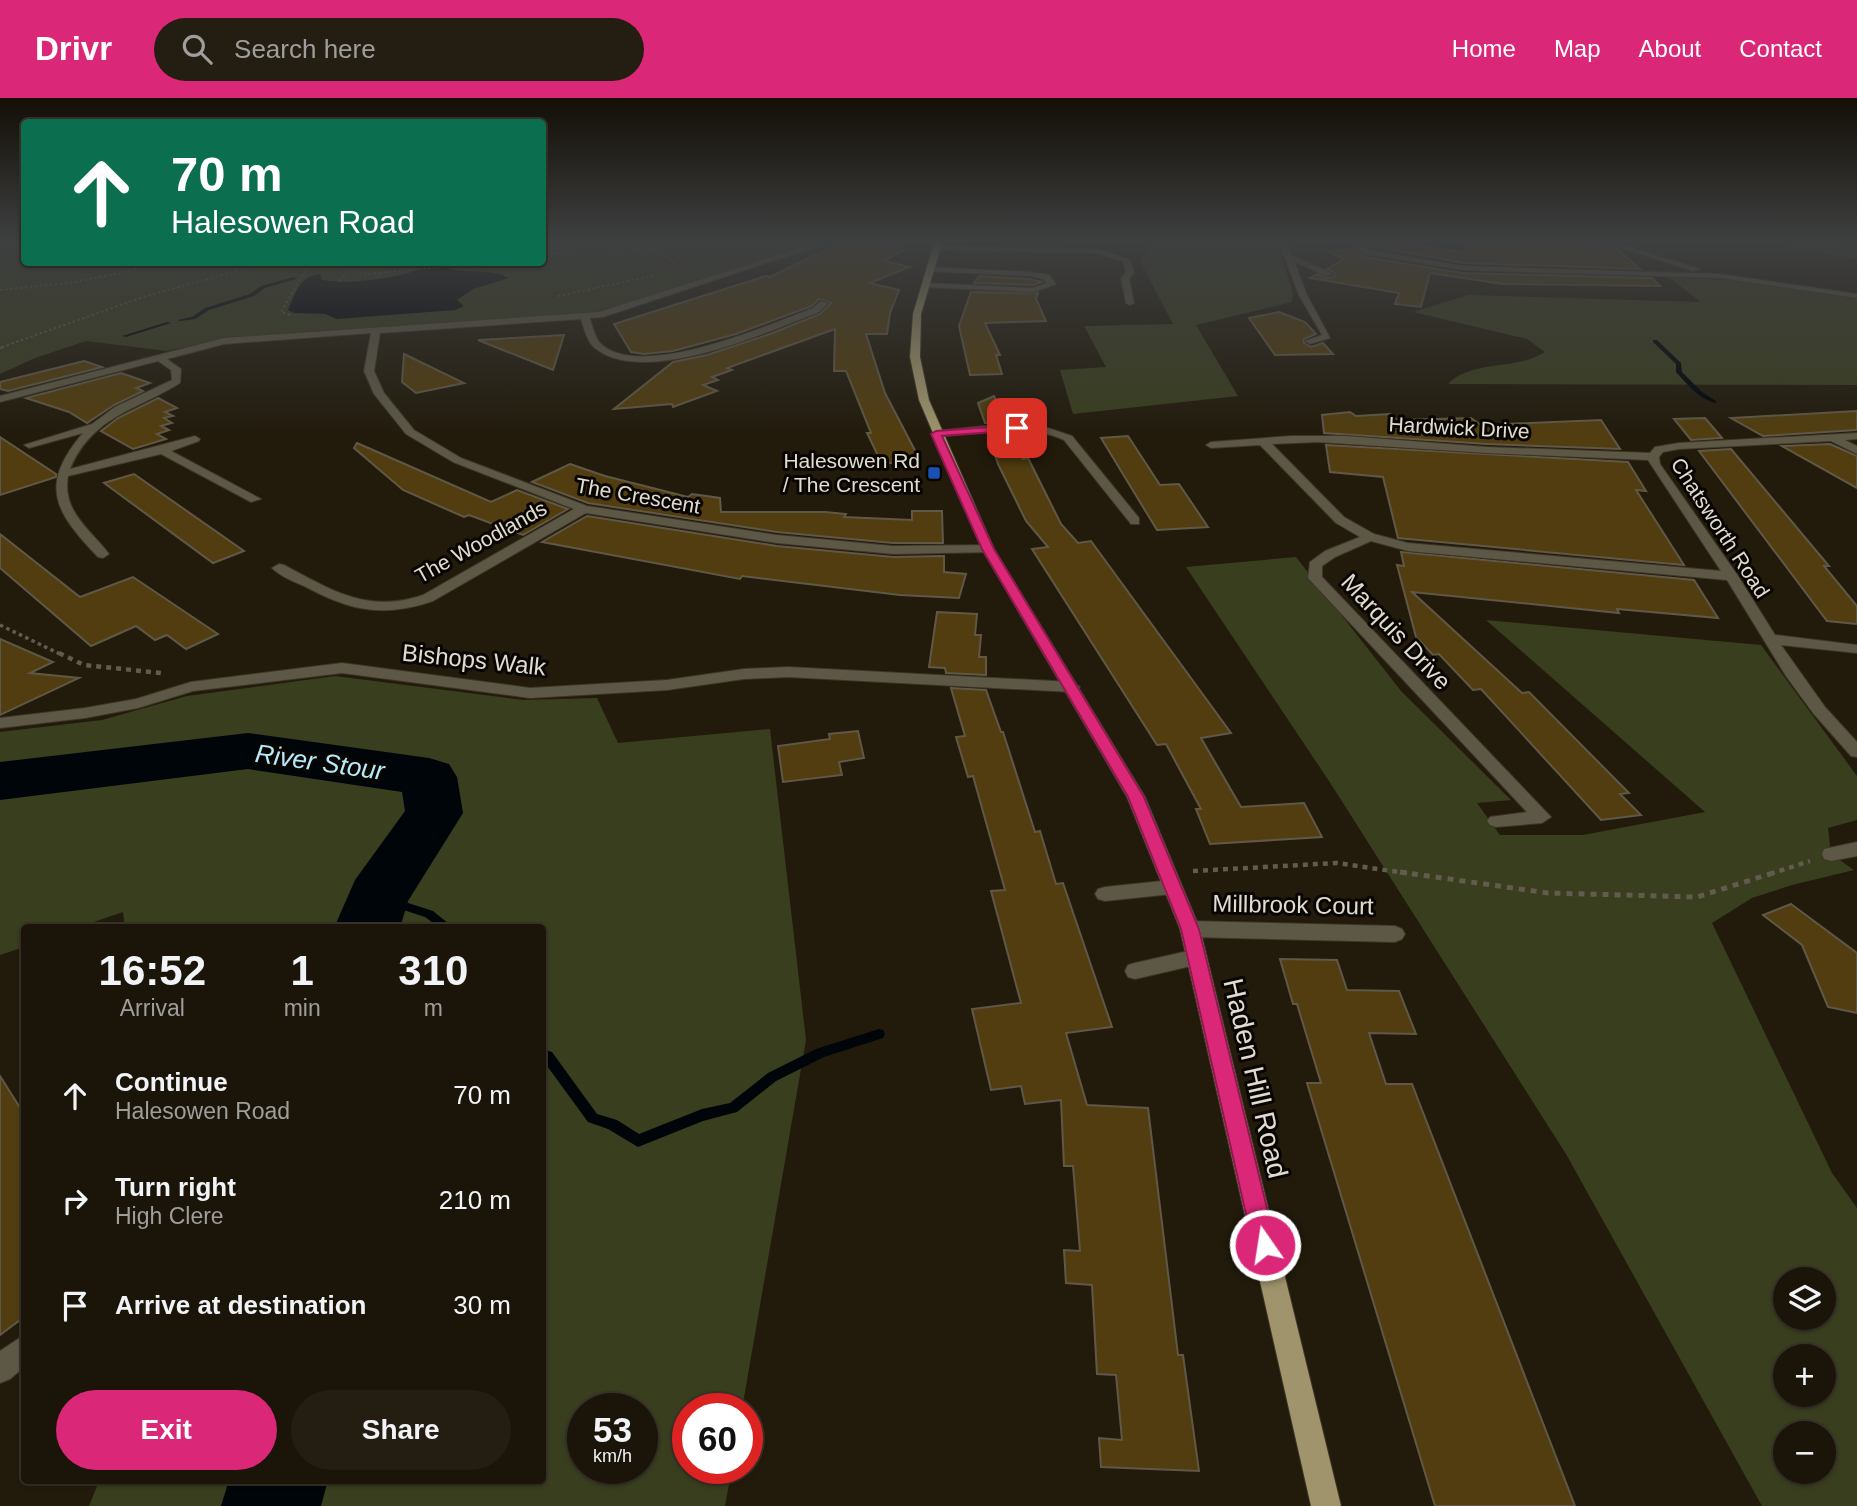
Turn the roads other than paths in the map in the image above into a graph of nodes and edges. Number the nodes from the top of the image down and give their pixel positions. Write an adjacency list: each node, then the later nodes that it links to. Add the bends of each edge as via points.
1 (634, 306): 5 (street)
2 (821, 306): 5 (street, via 700,352 667,359 636,359 610,352 597,345)
3 (919, 306): 11 (main road, Haden Hill Road, via 915,357 923,400)
4 (1309, 306): 7 (street, via 1327,337)
5 (585, 317): 6 (street)
6 (376, 331): 8 (street, via 224,341); 23 (street, The Crescent, via 369,371 379,394 410,432 457,460)
7 (1310, 341)
8 (160, 358): 9 (street); 10 (street, via 176,369 177,381)
9 (0, 399)
10 (94, 426): 17 (street); 21 (street, via 81,439)
11 (936, 434): 24 (street, via 1035,428 1059,433 1068,438); 26 (main road, Haden Hill Road)
12 (1857, 436): 13 (street, Chatsworth Road)
13 (1832, 438): 19 (street); 20 (street, Chatsworth Road, via 1679,446 1659,449)
14 (195, 439): 18 (street)
15 (1263, 443): 16 (street, Hardwick Drive); 20 (street, Hardwick Drive, via 1331,439); 25 (street, via 1340,520)
16 (1211, 445)
17 (29, 446)
18 (162, 450): 21 (street); 22 (street)
19 (1857, 451)
20 (1653, 457): 29 (street, Chatsworth Road)
21 (63, 474): 27 (street, via 61,496 73,522)
22 (255, 499)
23 (584, 509): 26 (street, The Crescent, via 777,539 893,551); 28 (street, The Woodlands, via 439,592 390,608 345,603)
24 (1135, 521)
25 (1370, 537): 29 (street, Marquis Drive, via 1408,547); 35 (street, Marquis Drive, via 1315,565 1315,578 1542,817)
26 (988, 549): 32 (main road, Haden Hill Road)
27 (103, 554)
28 (279, 568)
29 (1731, 576): 30 (street, Chatsworth Road)
30 (1770, 639): 31 (street); 34 (street, Chatsworth Road, via 1819,710)
31 (1857, 649)
32 (1072, 687): 33 (street, Bishops Walk, via 788,672 530,693 342,668 191,687 85,713); 38 (main road, Haden Hill Road, via 1136,797)
33 (0, 723)
34 (1857, 752)
35 (1496, 821)
36 (1857, 849): 37 (street)
37 (1831, 855)
38 (1170, 879): 39 (street); 40 (main road, Haden Hill Road)
39 (1105, 894)
40 (1190, 929): 41 (street, Millbrook Court); 42 (main road, Haden Hill Road)
41 (1395, 934)
42 (1197, 957): 43 (street); 46 (main road, Haden Hill Road)
43 (1135, 971)
44 (21, 1352): 45 (street)
45 (0, 1369)
46 (1326, 1506)

